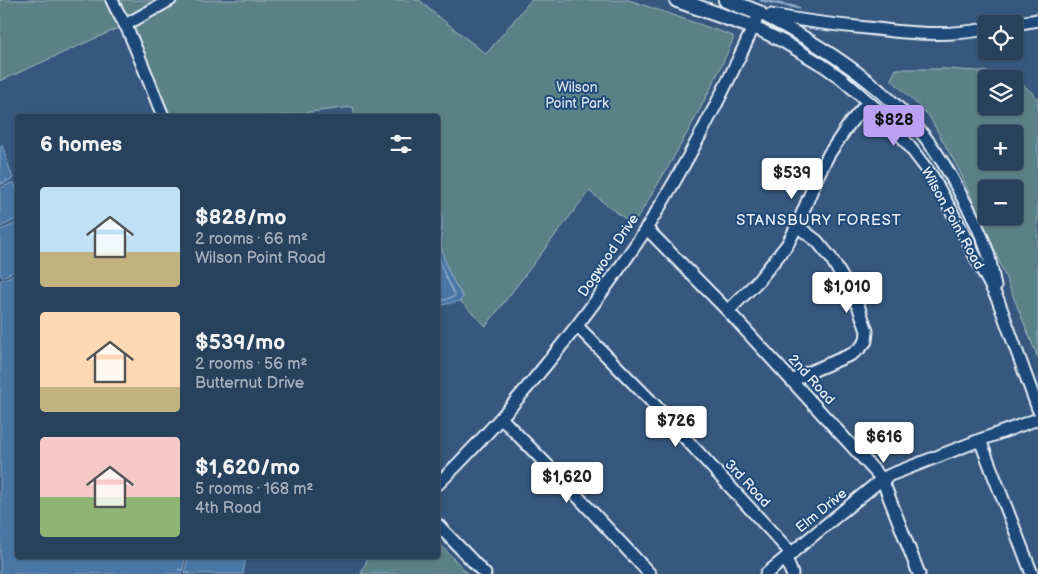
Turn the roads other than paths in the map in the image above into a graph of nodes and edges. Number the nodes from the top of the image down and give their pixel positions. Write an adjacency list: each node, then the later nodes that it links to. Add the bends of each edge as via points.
1 (112, 0): 8 (street)
2 (170, 0): 8 (street)
3 (678, 0): 9 (street, Wilson Point Road)
4 (726, 0): 5 (street, Wilson Point Road)
5 (759, 13): 9 (street, Dogwood Drive); 10 (street, via 911,33 938,35); 15 (street, Wilson Point Road, via 816,44 858,73 896,104 925,137 945,165 979,228 989,256)
6 (1038, 20): 7 (street)
7 (1023, 22)
8 (125, 25): 12 (street)
9 (753, 27): 11 (street, Wilson Point Road, via 824,66); 14 (street, Dogwood Drive, via 706,124)
10 (978, 31)
11 (868, 102): 13 (street, via 829,154); 15 (street, Wilson Point Road, via 898,130 932,176)
12 (162, 114)
13 (797, 226): 16 (street, via 787,245 758,281); 18 (street, via 817,241 831,258 859,308 867,331 866,341 852,354)
14 (646, 228): 16 (street, 2nd Road); 17 (street, Dogwood Drive)
15 (998, 300): 19 (street, Wilson Point Road)
16 (728, 310): 18 (street, 2nd Road)
17 (577, 326): 20 (street, Dogwood Drive); 26 (street, 3rd Road, via 650,400)
18 (792, 381): 23 (street, 2nd Road)
19 (1038, 408)
20 (501, 418): 24 (street, Dogwood Drive); 28 (street)
21 (1038, 419): 22 (street, Elm Drive)
22 (980, 440): 23 (street, Elm Drive); 32 (street)
23 (882, 480): 26 (street, Elm Drive); 31 (street, 2nd Road)
24 (440, 482)
25 (440, 527): 27 (street)
26 (789, 556): 29 (street, Elm Drive); 30 (street, 3rd Road)
27 (484, 574)
28 (650, 574)
29 (766, 574)
30 (792, 574)
31 (920, 574)
32 (1032, 574)

